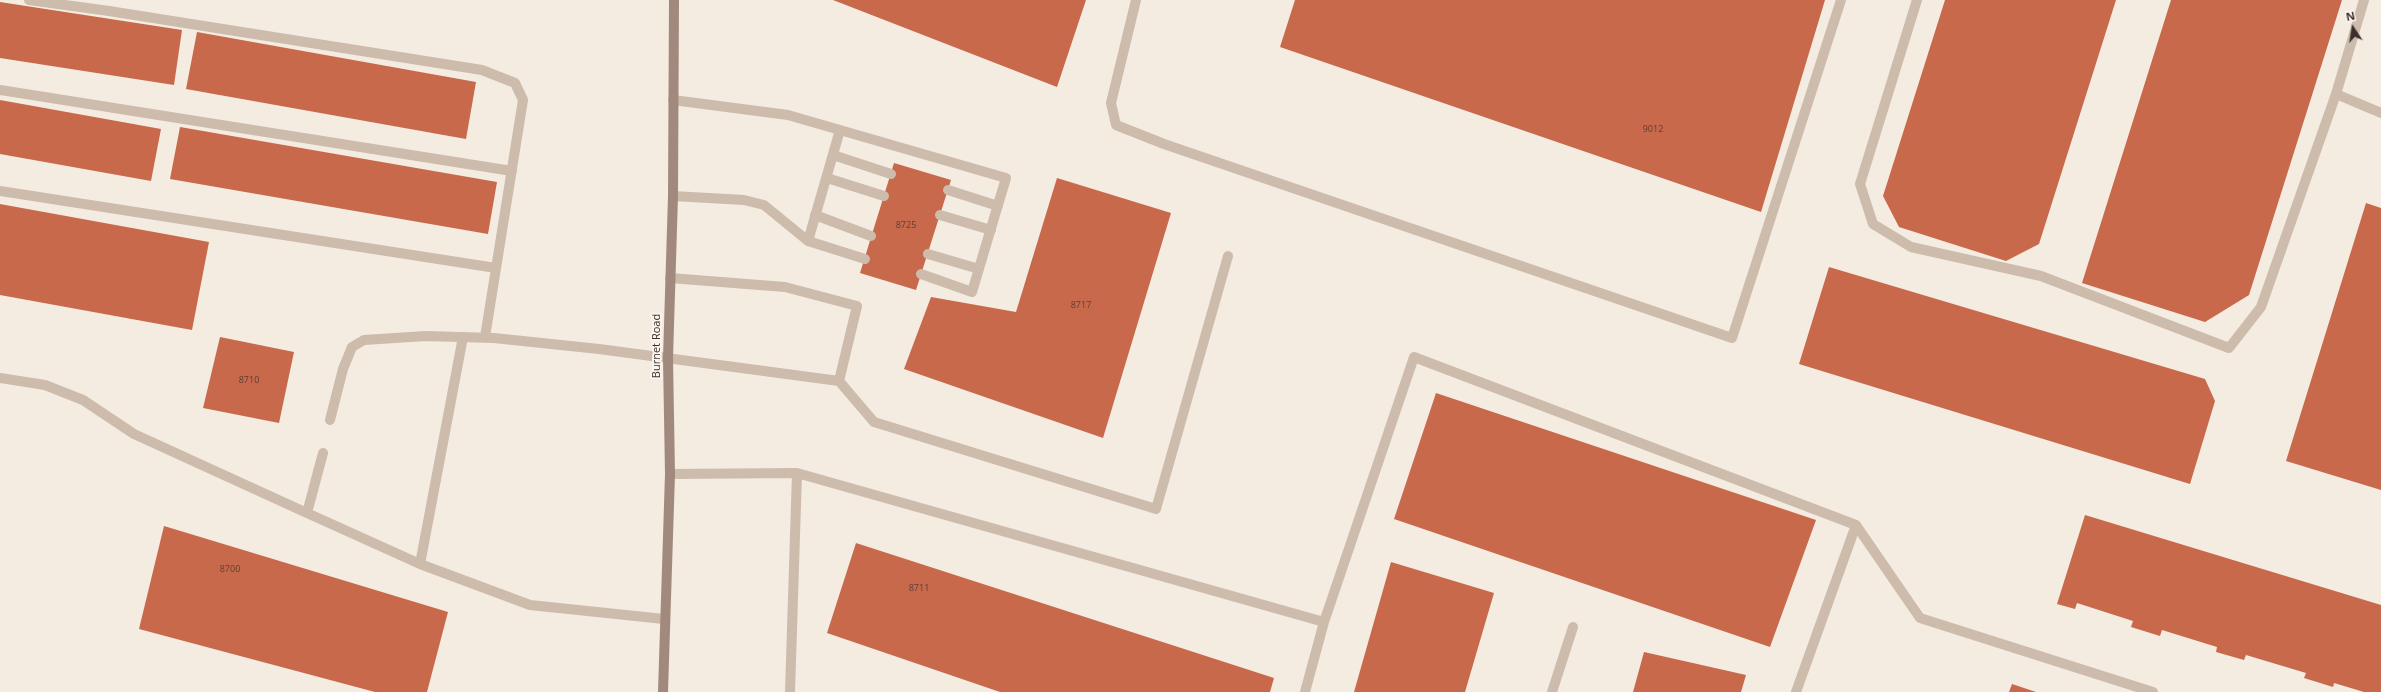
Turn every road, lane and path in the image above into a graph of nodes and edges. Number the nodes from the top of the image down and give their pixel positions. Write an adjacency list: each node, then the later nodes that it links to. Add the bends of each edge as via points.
1 (29, 0): 13 (lane, via 482,70 515,84 523,100)
2 (674, 0): 9 (main road, Burnet Road)
3 (1136, 0): 4 (lane, via 1111,103 1116,125 1172,147 1732,338)
4 (1841, 0)
5 (1917, 0): 8 (lane, via 1860,184 1873,224 1911,247 2041,276 2229,348 2261,307)
6 (2364, 0): 8 (lane)
7 (0, 90): 13 (lane)
8 (2336, 94): 10 (lane)
9 (673, 100): 11 (lane, via 788,115); 18 (main road, Burnet Road)
10 (2381, 113)
11 (840, 130): 12 (lane); 20 (lane, via 1006,178)
12 (833, 154): 14 (lane); 15 (lane)
13 (512, 171): 29 (lane)
14 (891, 174)
15 (827, 178): 19 (lane); 21 (lane)
16 (948, 190): 20 (lane)
17 (0, 191): 29 (lane)
18 (673, 196): 25 (lane, via 744,200 764,205); 32 (main road, Burnet Road)
19 (884, 196)
20 (998, 206): 23 (lane)
21 (815, 215): 24 (lane); 25 (lane)
22 (940, 215): 23 (lane)
23 (991, 230): 30 (lane)
24 (871, 236)
25 (808, 241): 28 (lane)
26 (928, 254): 30 (lane)
27 (1228, 256): 37 (lane, via 1156,508 874,422)
28 (865, 258)
29 (496, 268): 34 (lane)
30 (979, 269): 31 (lane, via 972,292)
31 (921, 274)
32 (670, 278): 35 (main road, Burnet Road); 37 (lane, via 785,287 857,306)
33 (463, 337): 34 (lane); 38 (lane, via 426,336 364,340 352,347 343,369); 44 (lane)
34 (485, 337): 35 (lane)
35 (668, 358): 37 (lane); 41 (main road, Burnet Road)
36 (0, 378): 42 (lane, via 45,385 83,400 134,434)
37 (838, 381)
38 (330, 420)
39 (323, 453): 42 (lane)
40 (797, 473): 41 (lane); 46 (lane); 49 (lane)
41 (670, 474): 45 (main road, Burnet Road)
42 (307, 513): 44 (lane)
43 (1856, 525): 46 (lane, via 1414,357); 52 (lane); 53 (lane, via 1920,618)
44 (420, 564): 45 (lane, via 530,605)
45 (664, 619): 48 (main road, Burnet Road)
46 (1324, 622): 50 (lane)
47 (1573, 627): 51 (lane)
48 (663, 692)
49 (790, 692)
50 (1305, 692)
51 (1552, 692)
52 (1796, 692)
53 (2153, 692)

